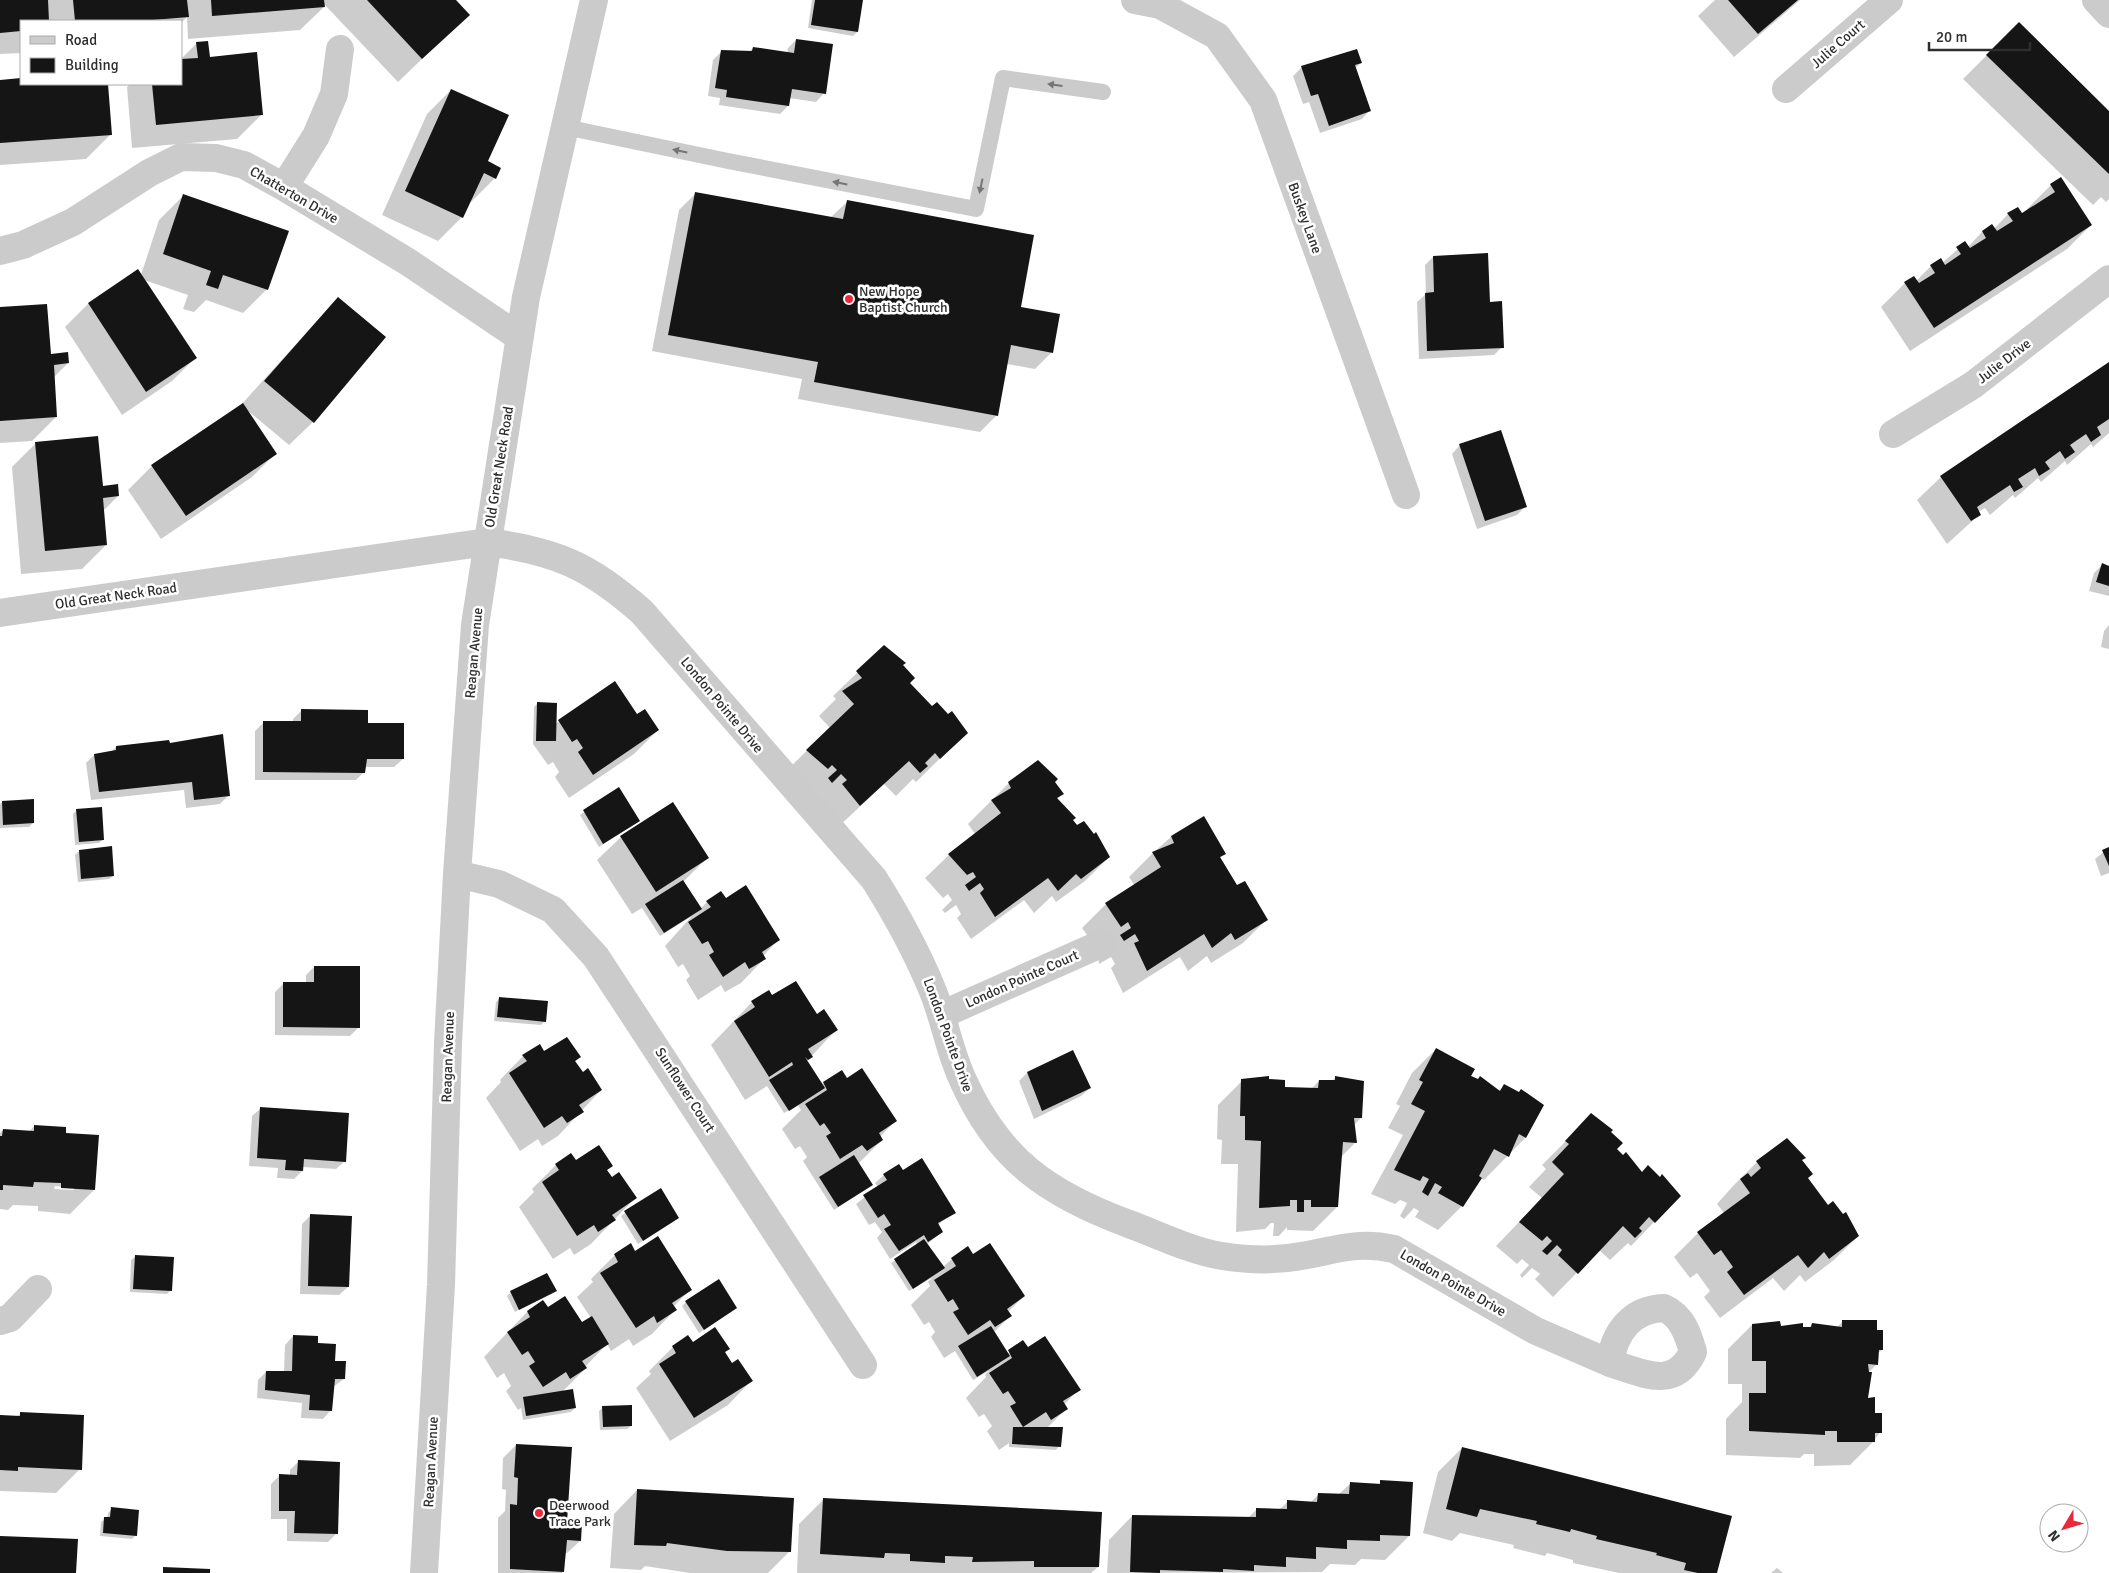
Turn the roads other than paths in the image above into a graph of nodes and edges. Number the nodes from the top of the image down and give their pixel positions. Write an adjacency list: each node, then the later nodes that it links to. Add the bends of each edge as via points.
1 (594, 0): 9 (street, Old Great Neck Road)
2 (1134, 0): 15 (street, Buskey Lane, via 1160,5 1217,36 1263,100)
3 (1889, 0): 7 (street, Julie Court)
4 (2096, 0): 5 (street)
5 (2109, 14)
6 (340, 50): 10 (street, via 334,94 316,136)
7 (1786, 89)
8 (1103, 92): 9 (lane, one-way to 9, via 1003,78 976,209)
9 (565, 127): 13 (street, Old Great Neck Road)
10 (284, 187): 11 (street, Chatterton Drive, via 244,165 216,158 181,157 73,222 23,245); 13 (street, Chatterton Drive, via 408,262)
11 (0, 250)
12 (2109, 279): 14 (street, Julie Drive, via 1973,385)
13 (519, 337): 16 (street, Old Great Neck Road)
14 (1893, 434)
15 (1406, 495)
16 (486, 542): 17 (street, Old Great Neck Road); 18 (street, Reagan Avenue, via 475,625); 20 (street, London Pointe Drive, via 528,548 576,564 612,585 642,612 874,879 904,927)
17 (0, 613)
18 (457, 874): 24 (street, Sunflower Court, via 499,884 553,910 596,957); 25 (street, Reagan Avenue, via 441,1285)
19 (1102, 943): 20 (street, London Pointe Court)
20 (941, 1015): 23 (street, London Pointe Drive, via 961,1077 981,1116 1002,1144 1047,1186 1085,1208 1220,1255 1256,1259 1300,1256 1348,1245 1377,1245 1394,1249 1536,1331)
21 (38, 1289): 22 (street, via 10,1318)
22 (0, 1321)
23 (1610, 1363)
24 (863, 1365)
25 (424, 1573)

